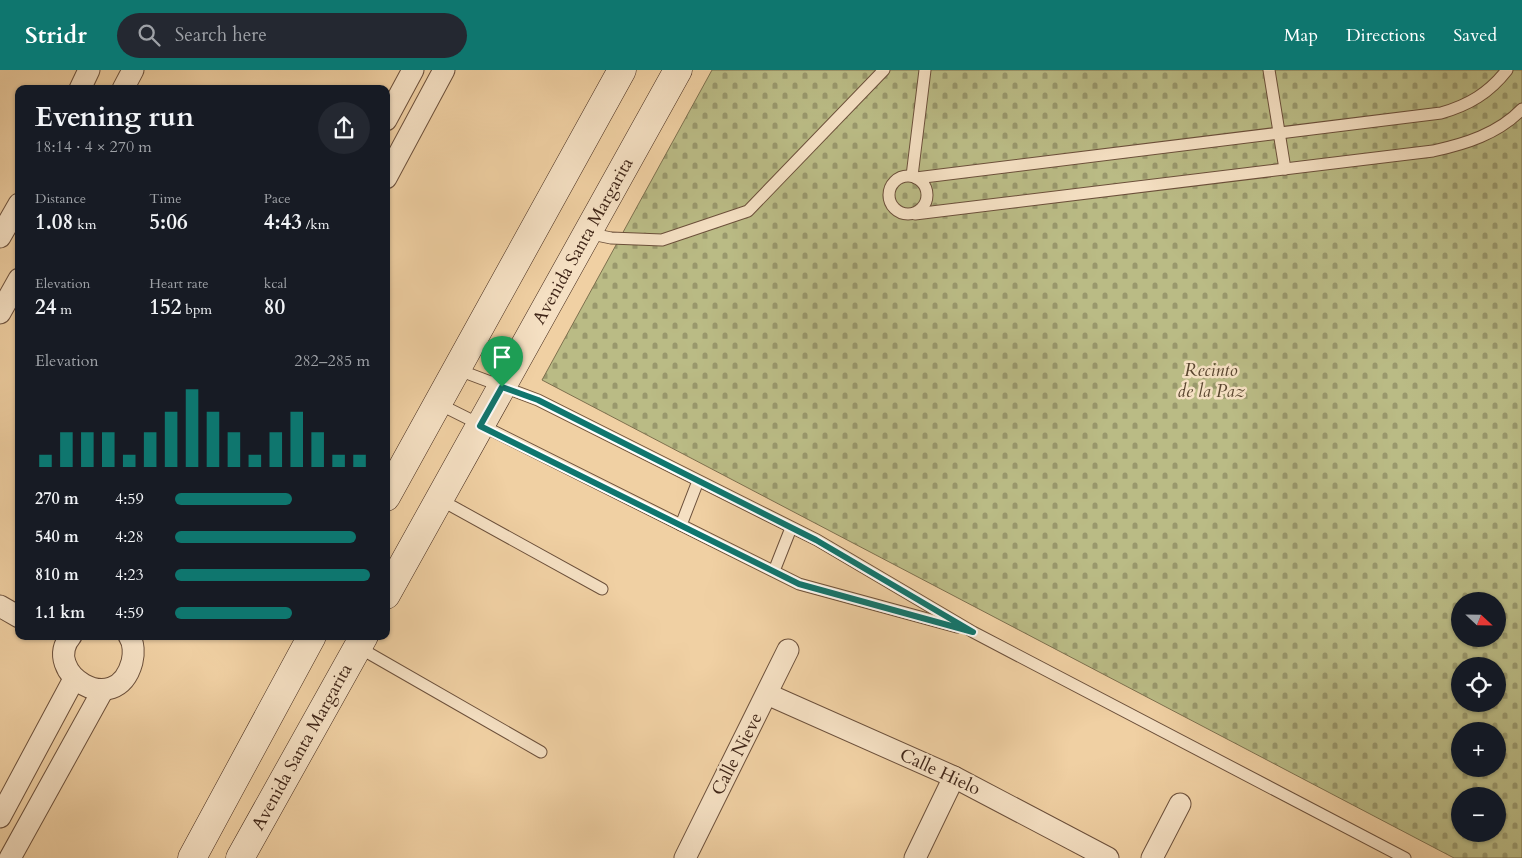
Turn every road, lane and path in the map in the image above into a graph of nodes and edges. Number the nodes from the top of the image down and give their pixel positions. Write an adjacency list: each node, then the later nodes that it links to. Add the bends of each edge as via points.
1 (89, 70): 11 (street)
2 (133, 70): 12 (street)
3 (413, 70): 14 (street)
4 (444, 70): 17 (street)
5 (622, 70): 25 (main road)
6 (678, 70): 21 (main road, Avenida Santa Margarita)
7 (884, 70): 21 (lane, via 748,211 662,240)
8 (925, 70): 18 (lane)
9 (1269, 70): 15 (lane)
10 (1507, 70): 15 (lane, via 1482,96 1448,111)
11 (82, 85)
12 (125, 85)
13 (1522, 109): 16 (lane, via 1495,130 1463,144 1433,151)
14 (390, 113)
15 (1279, 133): 16 (lane); 18 (lane)
16 (1285, 169): 20 (lane)
17 (390, 171)
18 (914, 177): 20 (lane, via 922,182 928,195); 20 (lane, via 902,176 895,181 888,197 898,212)
19 (15, 211): 22 (street)
20 (915, 214)
21 (587, 234): 26 (main road, Avenida Santa Margarita)
22 (0, 237)
23 (15, 286): 24 (street)
24 (0, 313)
25 (455, 369): 26 (lane); 27 (main road)
26 (502, 387): 28 (main road, Avenida Santa Margarita); 29 (lane, via 538,400)
27 (436, 403): 28 (lane); 30 (main road)
28 (480, 426): 31 (main road, Avenida Santa Margarita); 32 (lane)
29 (698, 480): 32 (lane); 33 (lane)
30 (390, 489)
31 (439, 499): 35 (main road, Avenida Santa Margarita); 36 (lane)
32 (680, 525): 34 (lane)
33 (791, 528): 34 (lane); 39 (lane)
34 (774, 571): 39 (lane, via 799,584)
35 (390, 588)
36 (602, 589)
37 (0, 606): 38 (street)
38 (15, 615)
39 (973, 632): 59 (lane)
40 (64, 640): 45 (street, via 65,662)
41 (131, 640): 46 (street, via 134,656 129,672 118,684)
42 (310, 640): 53 (main road)
43 (361, 641): 48 (lane); 54 (main road, Avenida Santa Margarita)
44 (788, 650): 47 (street, Calle Nieve)
45 (74, 680): 46 (street, via 92,689); 51 (street)
46 (103, 690): 52 (street)
47 (767, 694): 49 (street, Calle Hielo); 55 (street, Calle Nieve)
48 (541, 752)
49 (954, 776): 56 (street); 57 (street, Calle Hielo)
50 (1180, 804): 58 (street)
51 (0, 817)
52 (10, 858)
53 (192, 858)
54 (240, 858)
55 (685, 858)
56 (915, 858)
57 (1108, 858)
58 (1152, 858)
59 (1405, 858)

